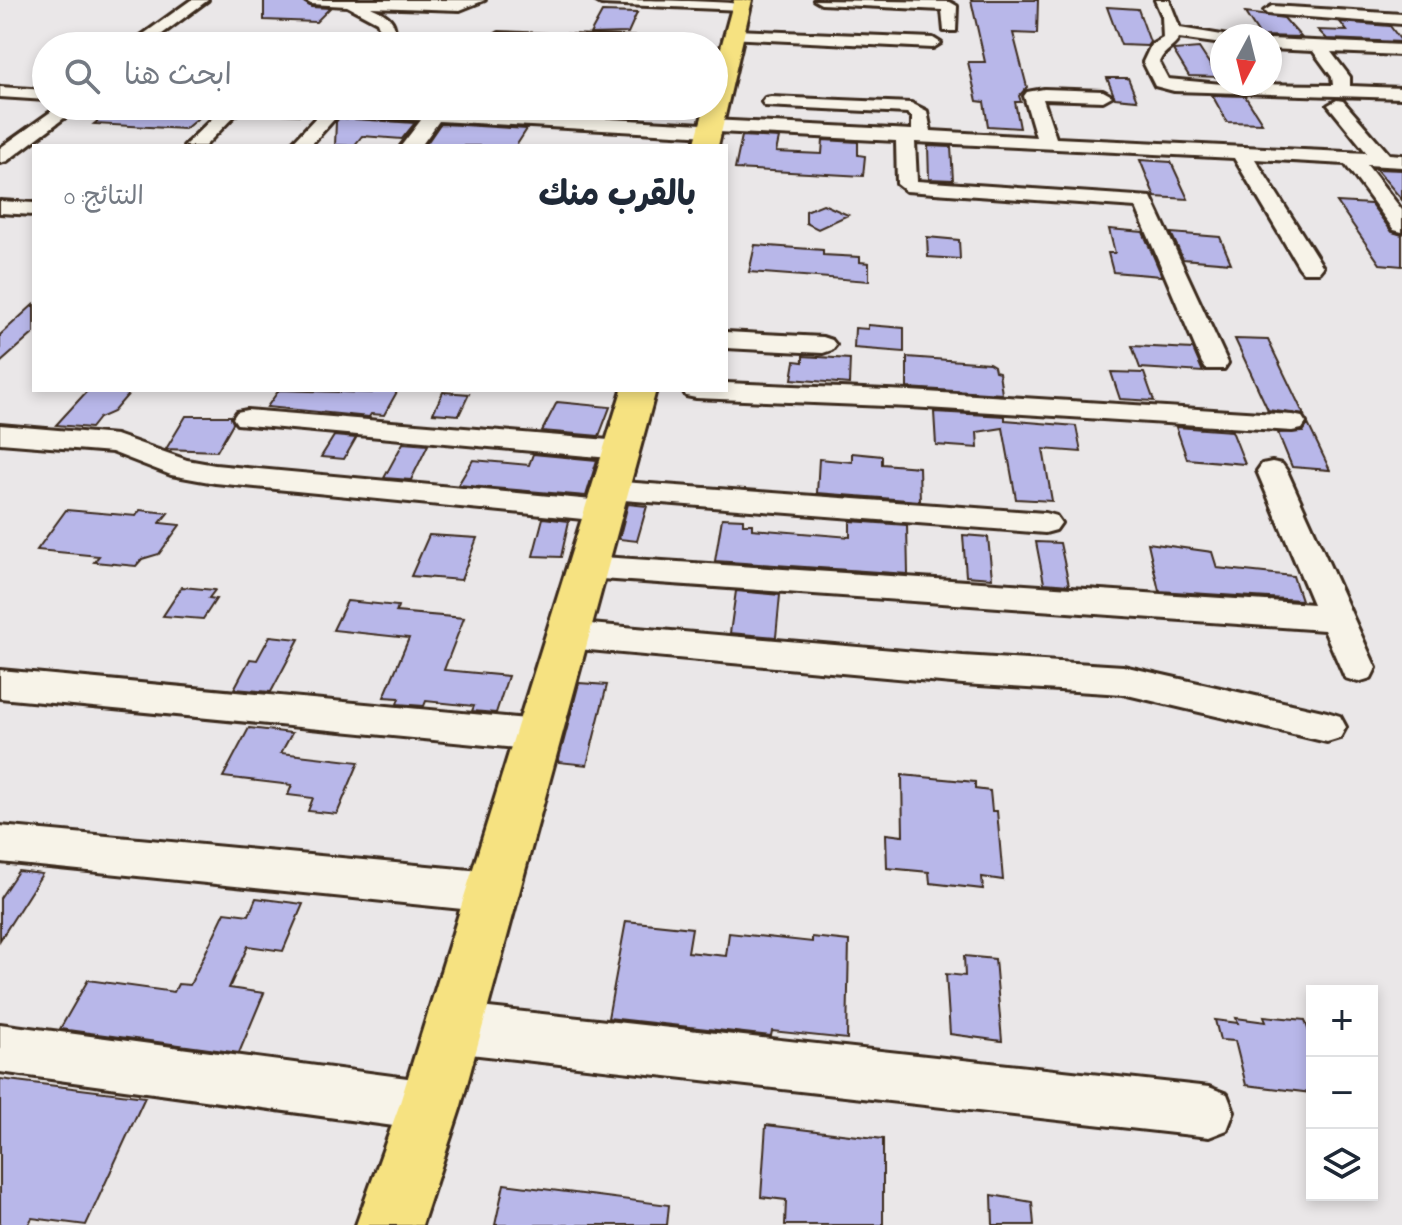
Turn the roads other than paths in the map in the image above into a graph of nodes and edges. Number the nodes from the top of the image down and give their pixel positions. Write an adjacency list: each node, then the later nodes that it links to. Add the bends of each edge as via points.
1 (201, 0): 14 (street)
2 (311, 0): 7 (street)
3 (478, 0): 10 (street, via 469,5)
4 (601, 0): 9 (street)
5 (821, 0): 8 (street)
6 (1162, 0): 17 (street)
7 (351, 1): 10 (street); 15 (street, via 384,19)
8 (944, 2): 13 (street, via 951,7)
9 (743, 3): 19 (main road)
10 (419, 4): 16 (street)
11 (1272, 11): 12 (street)
12 (1402, 19)
13 (950, 28)
14 (155, 32)
15 (387, 32)
16 (392, 32)
17 (1173, 32): 18 (street); 29 (street, via 1151,62 1161,82)
18 (1210, 37)
19 (728, 38)
20 (728, 43): 21 (street, via 870,48)
21 (933, 43)
22 (1282, 44): 23 (street)
23 (1318, 46): 24 (street); 29 (street, via 1342,80)
24 (1402, 50)
25 (0, 92): 27 (street)
26 (1402, 93): 29 (street)
27 (32, 94)
28 (1103, 96): 39 (street, via 1033,96)
29 (1336, 98): 47 (street)
30 (771, 102): 38 (street, via 911,108 921,115)
31 (52, 120): 45 (street)
32 (221, 120): 40 (street)
33 (316, 120): 41 (street)
34 (434, 120): 42 (street)
35 (575, 120): 36 (street)
36 (592, 124): 37 (street); 43 (street)
37 (709, 134): 38 (street)
38 (914, 136): 39 (street); 54 (street, via 907,184 913,187 1144,201)
39 (1048, 143): 44 (street)
40 (196, 144)
41 (300, 144)
42 (413, 144)
43 (582, 144)
44 (1241, 153): 46 (street); 51 (street)
45 (0, 157)
46 (1351, 158): 47 (street); 50 (street)
47 (1393, 160)
48 (0, 207): 49 (street)
49 (32, 209)
50 (1402, 225)
51 (1311, 267)
52 (728, 340): 53 (street)
53 (823, 345)
54 (1215, 363)
55 (728, 391): 58 (street)
56 (638, 392): 63 (main road)
57 (247, 418): 63 (street)
58 (1292, 423)
59 (0, 434): 60 (street)
60 (42, 437): 61 (street); 63 (street, via 116,444 181,468 215,474)
61 (0, 458)
62 (1272, 471): 66 (street)
63 (611, 484): 64 (street); 65 (main road)
64 (1045, 523)
65 (587, 567): 66 (street); 67 (main road)
66 (1336, 618): 68 (street)
67 (567, 635): 70 (street, via 1123,680); 71 (main road)
68 (1358, 668)
69 (0, 684): 71 (street)
70 (1327, 727)
71 (538, 735): 73 (main road)
72 (0, 844): 73 (street)
73 (492, 892): 74 (main road)
74 (452, 1028): 76 (main road); 77 (street)
75 (0, 1048): 76 (street)
76 (430, 1106): 78 (main road)
77 (1209, 1112)
78 (389, 1225)

